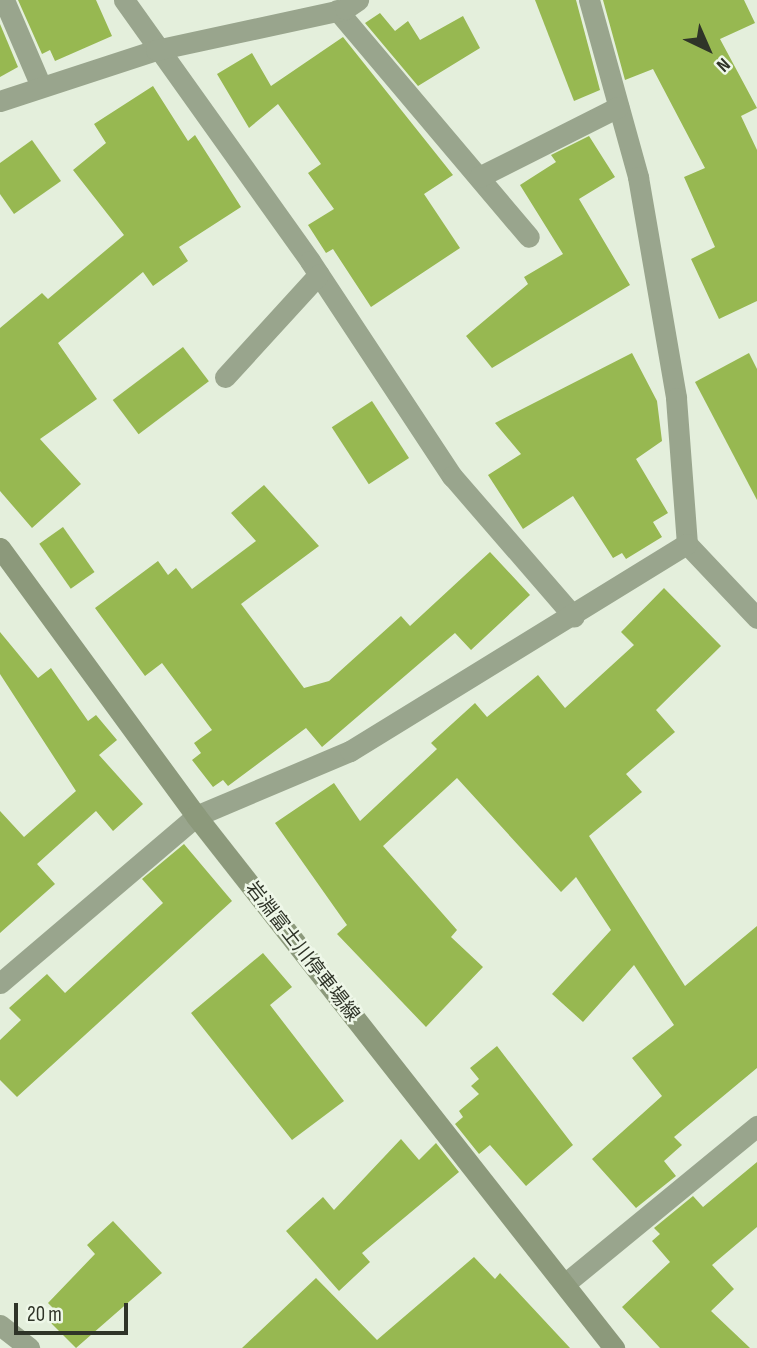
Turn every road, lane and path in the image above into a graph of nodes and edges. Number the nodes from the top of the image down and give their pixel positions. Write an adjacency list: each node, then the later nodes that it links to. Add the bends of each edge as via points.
1 (4, 0): 7 (street)
2 (124, 0): 6 (street)
3 (358, 0): 5 (street)
4 (589, 0): 9 (street)
5 (337, 10): 6 (street); 10 (street)
6 (156, 50): 7 (street); 12 (street)
7 (40, 84): 8 (street)
8 (0, 101)
9 (618, 107): 10 (street); 14 (street, via 638,177 676,398)
10 (479, 177): 11 (street)
11 (529, 237)
12 (318, 274): 13 (street); 16 (street, via 452,476)
13 (225, 377)
14 (687, 544): 16 (street); 17 (street)
15 (0, 548): 18 (main road, 岩淵富士川停車場線)
16 (574, 617): 18 (street, via 350,751)
17 (757, 618)
18 (196, 816): 19 (street); 21 (main road, 岩淵富士川停車場線)
19 (0, 983)
20 (757, 1126): 21 (street)
21 (567, 1282): 24 (main road, 岩淵富士川停車場線)
22 (0, 1325): 23 (street)
23 (29, 1348)
24 (614, 1348)

